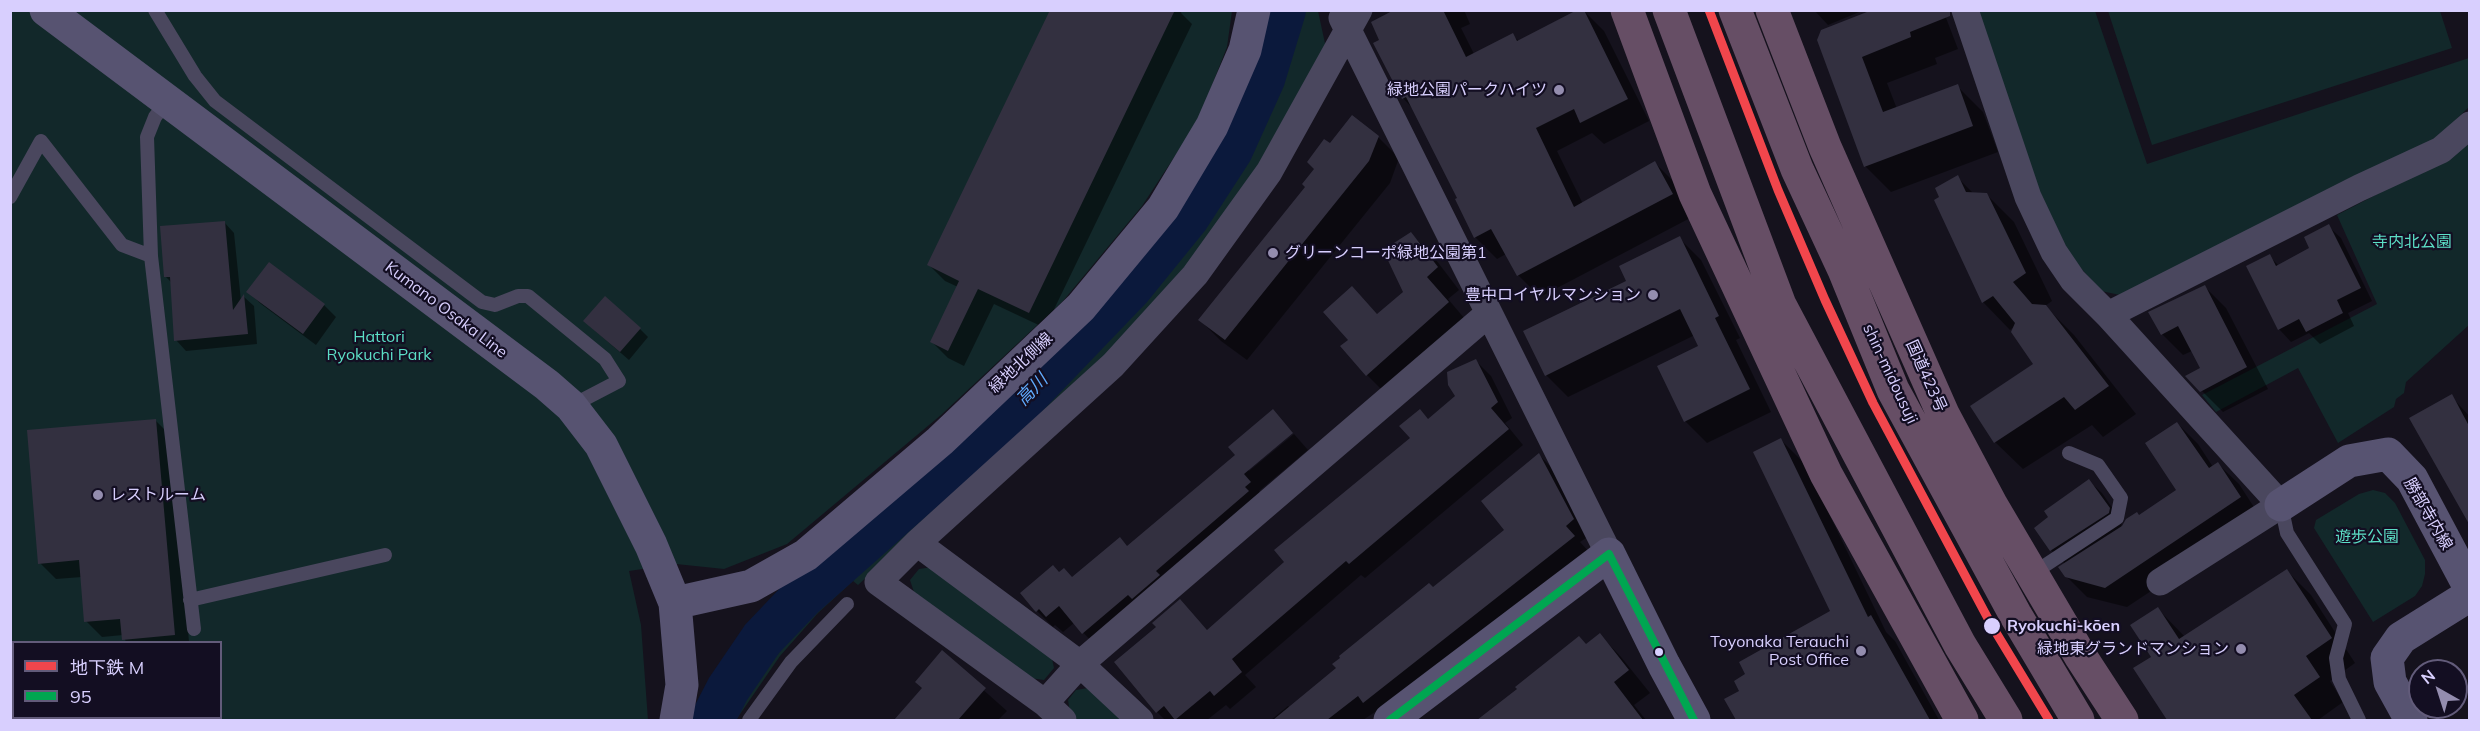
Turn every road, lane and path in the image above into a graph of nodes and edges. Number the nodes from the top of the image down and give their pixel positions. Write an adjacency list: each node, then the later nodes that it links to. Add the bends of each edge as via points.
1 (46, 10): 10 (street, Kumano Osaka Line)
2 (155, 10): 18 (lane, via 215,101 482,302 495,305 528,296 605,359 619,381)
3 (1254, 10): 31 (street, 緑地北側線, via 1245,50 1212,126 1162,208 1081,307 939,441 806,555 751,586)
4 (1627, 10): 21 (highway, via 1695,194)
5 (1669, 10): 15 (highway)
6 (1735, 10): 14 (highway, shin-midousuji, via 1797,169)
7 (1772, 10): 19 (highway, 国道423号, via 1825,147)
8 (1965, 10): 17 (street, via 2028,197 2054,252 2073,280)
9 (1348, 17): 16 (street); 23 (street, via 1269,172 1195,275 1113,365)
10 (167, 101): 13 (lane, via 147,137); 18 (street, Kumano Osaka Line)
11 (2469, 125): 17 (street, via 2441,150)
12 (10, 197): 13 (lane, via 41,141 122,245)
13 (151, 256): 30 (lane)
14 (1844, 270): 19 (highway); 43 (highway, shin-midousuji, via 1893,390 2015,614)
15 (1780, 305): 21 (highway); 42 (highway, via 1960,645)
16 (1488, 314): 24 (street); 34 (street)
17 (2108, 315): 22 (street)
18 (571, 406): 31 (street, Kumano Osaka Line, via 601,446 651,545)
19 (1943, 414): 26 (highway, 国道423号)
20 (2069, 453): 26 (lane, via 2098,465 2121,498 2117,518)
21 (1826, 474): 41 (highway)
22 (2281, 505): 27 (street); 28 (street, 勝部寺内線, via 2349,461 2388,454 2412,479); 45 (lane, via 2287,533 2345,624 2336,658 2339,680)
23 (917, 543): 34 (street); 35 (street, via 878,582)
24 (1609, 554): 39 (street); 40 (street)
25 (385, 555): 30 (lane)
26 (2032, 574): 44 (highway, 国道423号)
27 (2160, 582)
28 (2469, 588)
29 (2469, 595): 46 (street, via 2401,638 2387,658 2390,682)
30 (190, 600): 33 (lane)
31 (675, 603): 36 (street, Kumano Osaka Line, via 682,686)
32 (847, 604): 37 (lane, via 791,662)
33 (194, 629)
34 (1080, 664): 35 (street); 38 (street)
35 (1054, 712)
36 (676, 720)
37 (749, 720)
38 (1140, 720)
39 (1390, 720)
40 (1694, 720)
41 (1962, 720)
42 (2006, 720)
43 (2078, 720)
44 (2122, 720)
45 (2359, 720)
46 (2411, 720)

